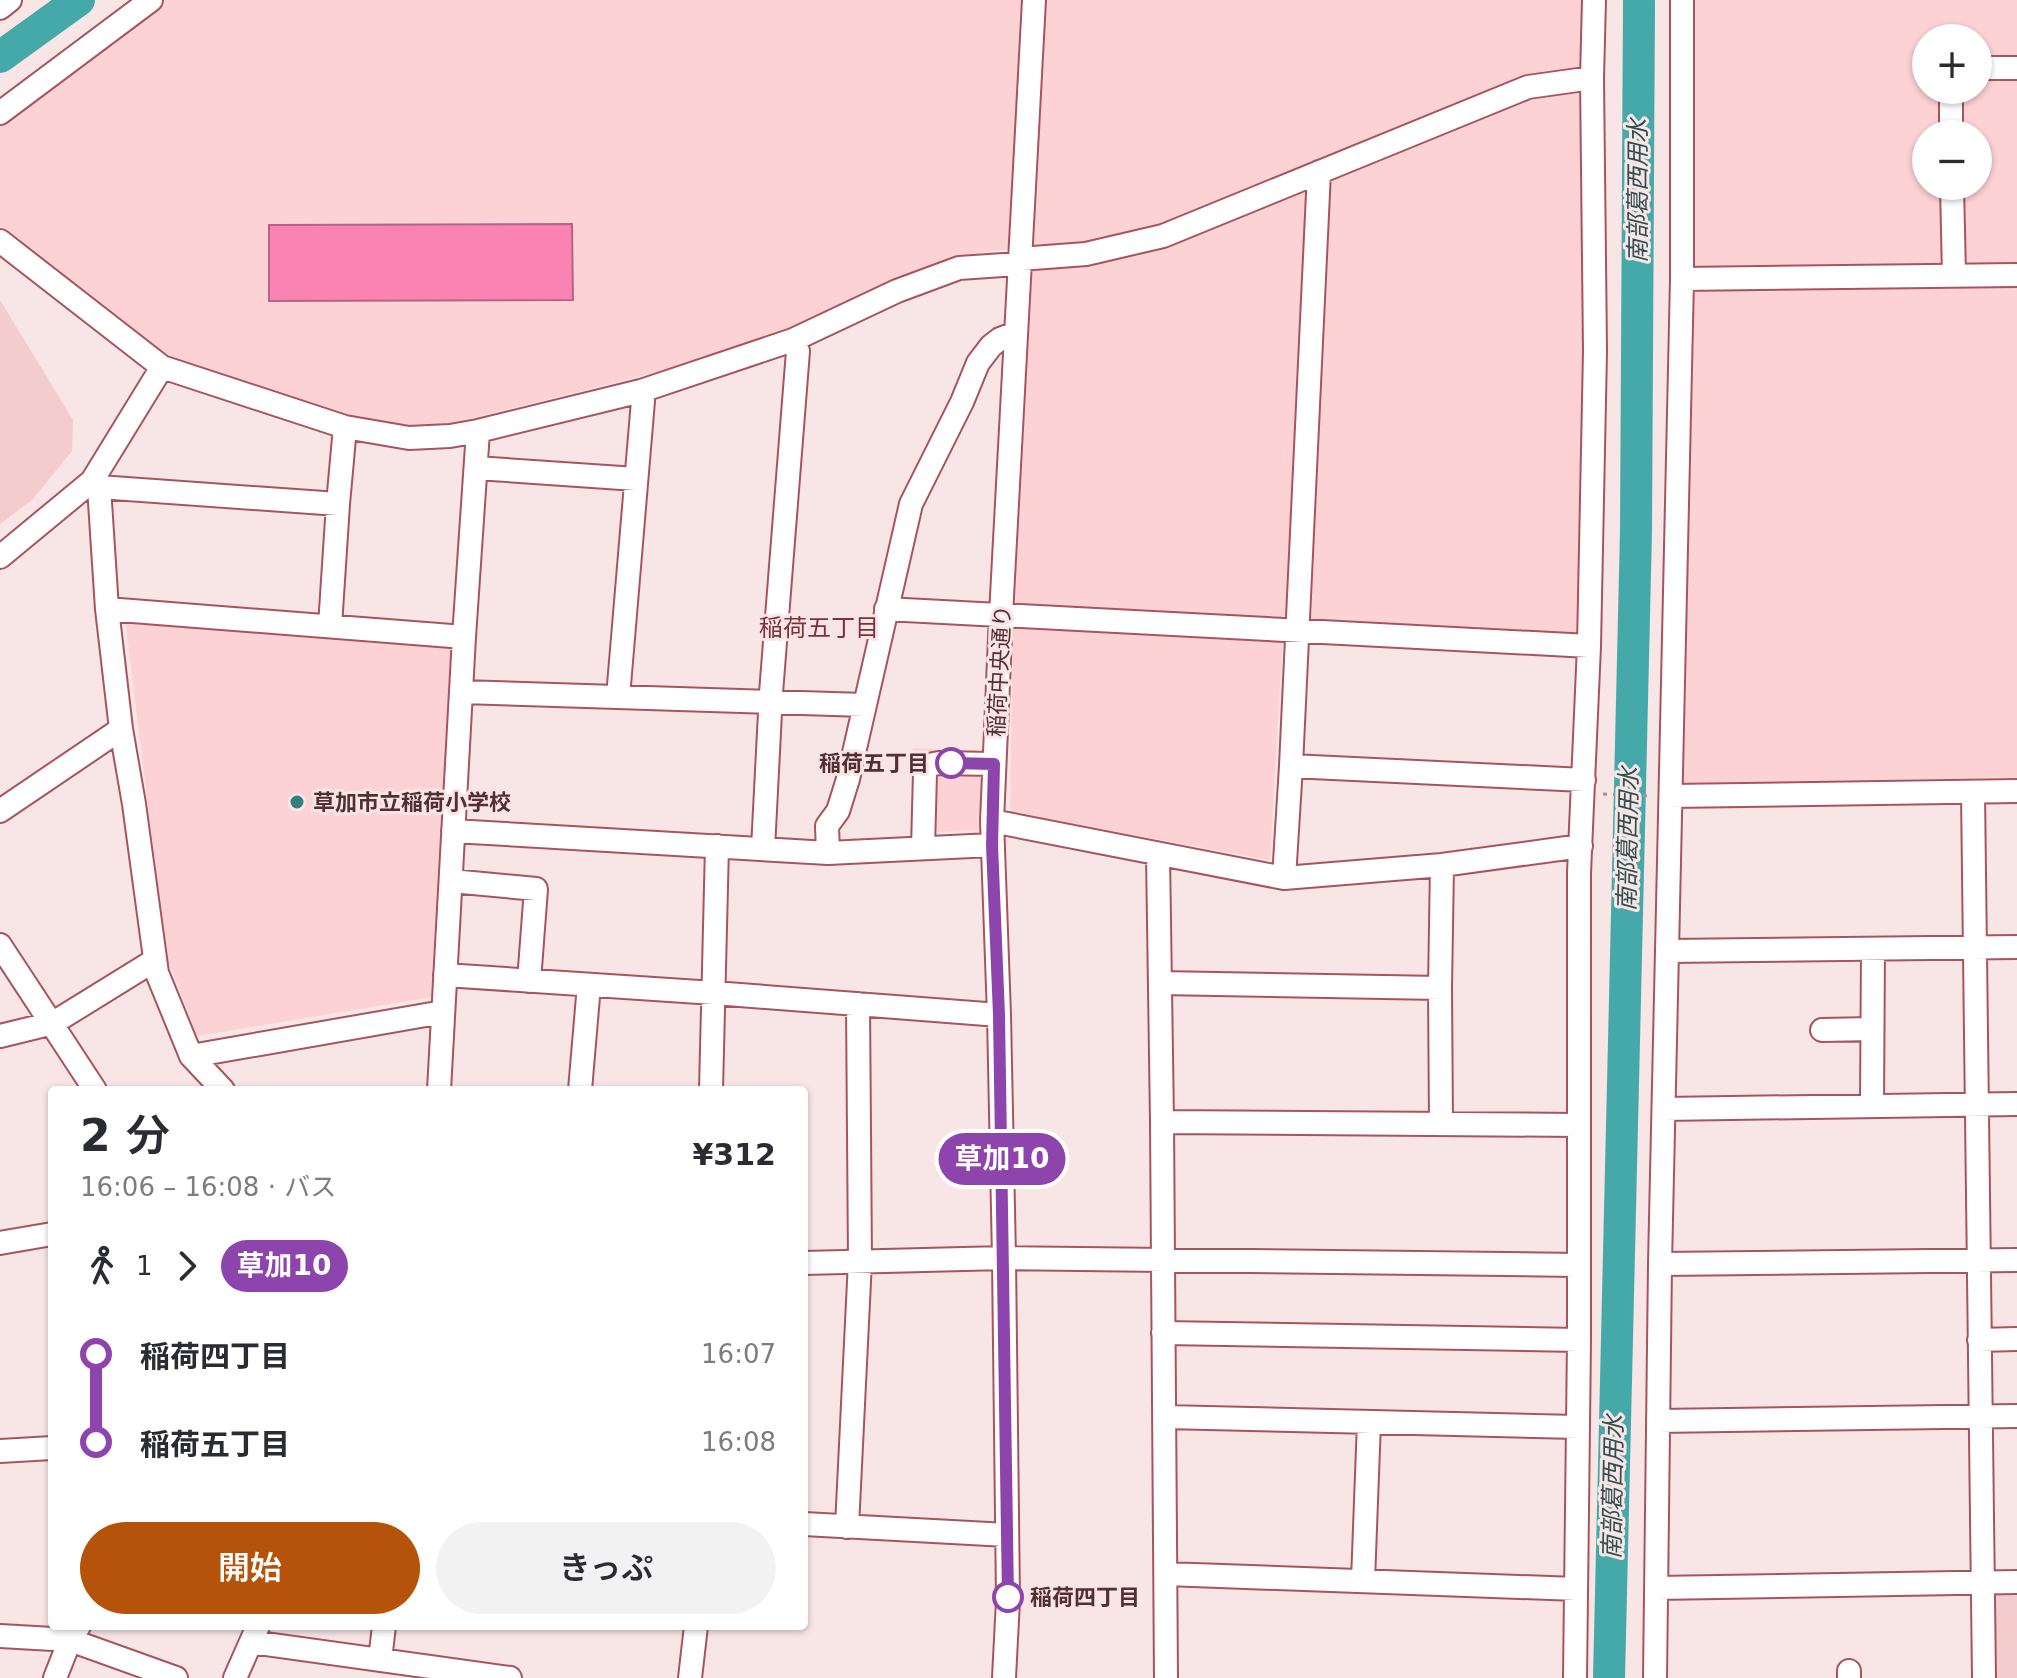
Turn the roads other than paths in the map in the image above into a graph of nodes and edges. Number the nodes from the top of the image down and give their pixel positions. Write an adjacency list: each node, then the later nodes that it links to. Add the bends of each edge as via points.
1 (10, 0): 6 (street)
2 (151, 0): 10 (street)
3 (1034, 0): 14 (street, 稲荷中央通り)
4 (1594, 0): 9 (street)
5 (1682, 0): 17 (street)
6 (0, 8)
7 (1992, 68): 8 (street)
8 (2017, 68)
9 (1592, 78): 11 (street, via 1528,87); 35 (street, via 1595,351)
10 (0, 113)
11 (1319, 172): 14 (street, via 1163,236 1086,254); 33 (street)
12 (1952, 200): 15 (street)
13 (0, 241): 20 (street)
14 (1020, 261): 18 (street, 稲荷中央通り); 19 (street, via 959,268)
15 (1954, 275): 16 (street); 17 (street)
16 (2017, 275)
17 (1682, 279): 46 (street)
18 (1016, 333): 30 (street, via 991,346 978,363 911,504); 31 (street, 稲荷中央通り)
19 (793, 340): 21 (street); 38 (street, via 798,351)
20 (162, 367): 22 (street); 26 (street)
21 (641, 391): 23 (street); 25 (street)
22 (345, 427): 23 (street, via 409,438); 27 (street)
23 (478, 431): 24 (street)
24 (476, 468): 25 (street); 34 (street)
25 (636, 479): 37 (street)
26 (96, 484): 27 (street); 28 (street); 29 (street)
27 (338, 504): 32 (street)
28 (0, 557)
29 (107, 609): 32 (street); 40 (street)
30 (886, 609): 31 (street); 39 (street)
31 (1001, 615): 33 (street); 41 (street, 稲荷中央通り)
32 (330, 626): 34 (street)
33 (1297, 631): 35 (street); 42 (street)
34 (464, 637): 36 (street)
35 (1589, 646): 43 (street)
36 (461, 692): 37 (street); 49 (street)
37 (618, 697): 38 (street)
38 (771, 702): 39 (street); 54 (street)
39 (864, 705): 55 (street, via 848,779 827,826)
40 (121, 729): 47 (street); 65 (street)
41 (994, 764): 48 (street, 稲荷中央通り); 53 (street, via 929,765)
42 (1291, 766): 43 (street); 58 (street)
43 (1584, 780): 52 (street)
44 (2017, 791): 45 (street)
45 (1973, 792): 46 (street); 62 (street)
46 (1661, 796): 64 (street)
47 (0, 811)
48 (992, 821): 50 (street, 稲荷中央通り); 56 (street)
49 (453, 831): 51 (street); 59 (street)
50 (992, 845): 53 (street); 74 (street, 稲荷中央通り)
51 (717, 846): 54 (street); 71 (street)
52 (1581, 846): 57 (street); 91 (street)
53 (923, 848): 55 (street)
54 (763, 849): 55 (street)
55 (828, 853)
56 (1158, 854): 58 (street); 68 (street)
57 (1442, 865): 58 (street); 70 (street)
58 (1284, 878)
59 (451, 881): 66 (street); 67 (street, via 536,889)
60 (0, 945): 75 (street)
61 (2017, 947): 62 (street)
62 (1974, 948): 63 (street); 85 (street)
63 (1873, 949): 64 (street); 76 (street)
64 (1667, 951): 88 (street)
65 (155, 960): 75 (street); 79 (street)
66 (445, 975): 67 (street); 73 (street)
67 (529, 981): 69 (street)
68 (1160, 983): 70 (street); 89 (street)
69 (589, 985): 71 (street); 83 (street)
70 (1440, 988): 90 (street)
71 (714, 993): 72 (street); 84 (street)
72 (858, 1004): 74 (street); 97 (street)
73 (443, 1012): 79 (street); 82 (street)
74 (999, 1015): 94 (street, 稲荷中央通り)
75 (53, 1023): 78 (street); 80 (street)
76 (1872, 1029): 77 (street); 87 (street)
77 (1822, 1030)
78 (0, 1036)
79 (191, 1056): 81 (street)
80 (92, 1086)
81 (219, 1086)
82 (439, 1086)
83 (580, 1086)
84 (711, 1086)
85 (1977, 1104): 86 (street); 87 (street); 98 (street)
86 (2017, 1104)
87 (1872, 1105): 88 (street)
88 (1664, 1109): 100 (street)
89 (1162, 1122): 90 (street); 95 (street)
90 (1441, 1124): 91 (street)
91 (1578, 1125): 101 (street)
92 (48, 1235): 93 (street)
93 (0, 1243)
94 (1004, 1258): 95 (street); 97 (street); 116 (street, 稲荷中央通り)
95 (1162, 1260): 101 (street); 102 (street)
96 (2017, 1260): 98 (street)
97 (860, 1261): 99 (street); 115 (street)
98 (1977, 1261): 100 (street); 105 (street)
99 (808, 1263)
100 (1660, 1264): 109 (street)
101 (1578, 1265): 104 (street)
102 (1163, 1333): 104 (street); 108 (street)
103 (2017, 1339): 105 (street)
104 (1579, 1340): 111 (street)
105 (1979, 1340): 106 (street)
106 (1980, 1416): 107 (street); 109 (street); 119 (street)
107 (2017, 1416)
108 (1165, 1417): 110 (street); 117 (street)
109 (1658, 1421): 121 (street)
110 (1369, 1422): 111 (street); 118 (street)
111 (1577, 1427): 122 (street)
112 (48, 1448): 113 (street)
113 (0, 1451)
114 (808, 1524): 115 (street)
115 (847, 1527): 116 (street)
116 (1007, 1535): 135 (street, 稲荷中央通り)
117 (1166, 1574): 118 (street); 136 (street)
118 (1363, 1581): 122 (street)
119 (1983, 1582): 120 (street); 121 (street); 139 (street)
120 (2017, 1582)
121 (1656, 1588): 138 (street)
122 (1576, 1589): 137 (street)
123 (384, 1630): 128 (street)
124 (696, 1630): 134 (street)
125 (75, 1633): 127 (street); 130 (street); 131 (street)
126 (255, 1634): 128 (street); 132 (street)
127 (0, 1636)
128 (380, 1660): 129 (street)
129 (450, 1674): 133 (street)
130 (55, 1678)
131 (176, 1678)
132 (235, 1678)
133 (510, 1678)
134 (690, 1678)
135 (1004, 1678)
136 (1166, 1678)
137 (1575, 1678)
138 (1655, 1678)
139 (1984, 1678)

